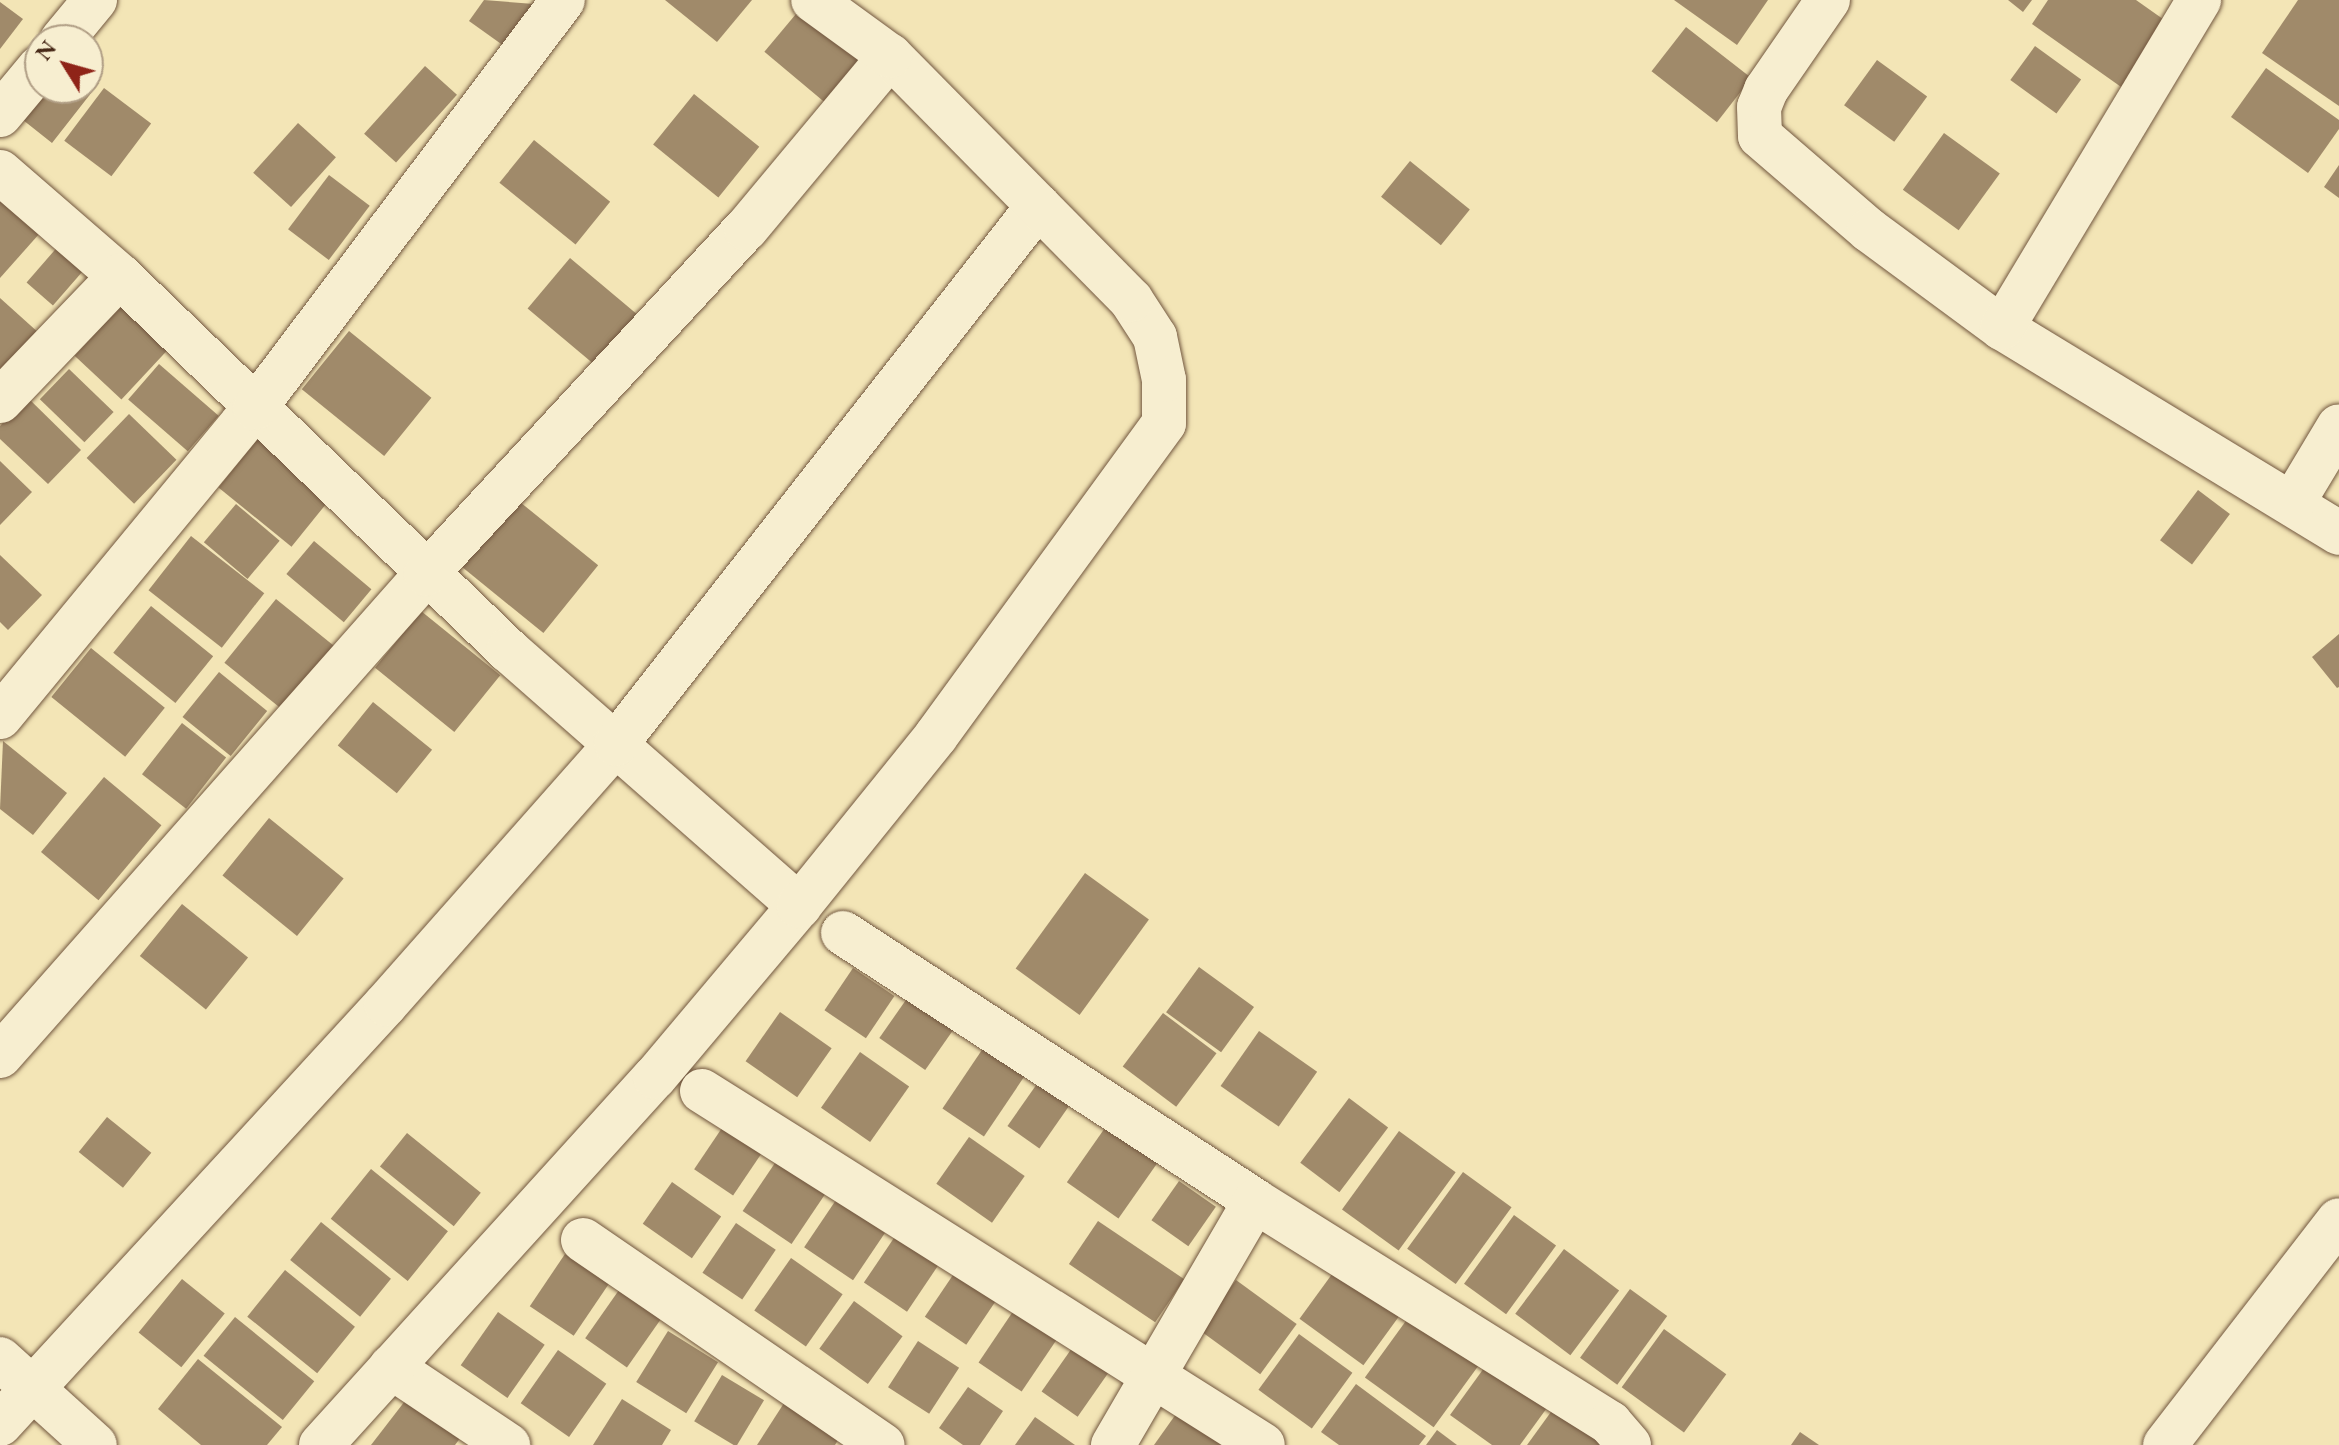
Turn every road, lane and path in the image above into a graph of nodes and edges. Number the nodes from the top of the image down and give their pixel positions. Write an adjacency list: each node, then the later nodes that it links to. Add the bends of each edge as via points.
1 (95, 0): 6 (street)
2 (563, 0): 15 (street)
3 (813, 0): 7 (street)
4 (1828, 0): 13 (street, via 1766,90 1759,107 1760,136 1869,230)
5 (2199, 0): 13 (street)
6 (75, 24)
7 (890, 56): 11 (street); 19 (street, via 604,388)
8 (24, 86): 9 (street)
9 (0, 115)
10 (0, 172): 12 (street)
11 (1038, 206): 21 (street); 22 (street, via 1131,300 1155,337 1164,380 1164,423 936,736)
12 (120, 276): 14 (street); 15 (street)
13 (2002, 328): 17 (street)
14 (0, 401)
15 (255, 408): 19 (street); 20 (street)
16 (2339, 426): 17 (street)
17 (2294, 501): 18 (street)
18 (2339, 533)
19 (426, 574): 21 (street); 24 (street)
20 (0, 717)
21 (616, 744): 22 (street); 30 (street, via 386,1004)
22 (799, 906): 29 (street, via 655,1077)
23 (843, 933): 26 (street)
24 (0, 1056)
25 (702, 1091): 31 (street)
26 (1255, 1201): 31 (street); 39 (street, via 1610,1423)
27 (2339, 1220): 40 (street)
28 (583, 1240): 36 (street)
29 (391, 1367): 34 (street); 35 (street)
30 (15, 1374): 32 (street); 33 (street)
31 (1151, 1379): 37 (street); 38 (street)
32 (0, 1424)
33 (95, 1445)
34 (321, 1445)
35 (508, 1445)
36 (882, 1445)
37 (1113, 1445)
38 (1263, 1445)
39 (1629, 1445)
40 (2165, 1445)

